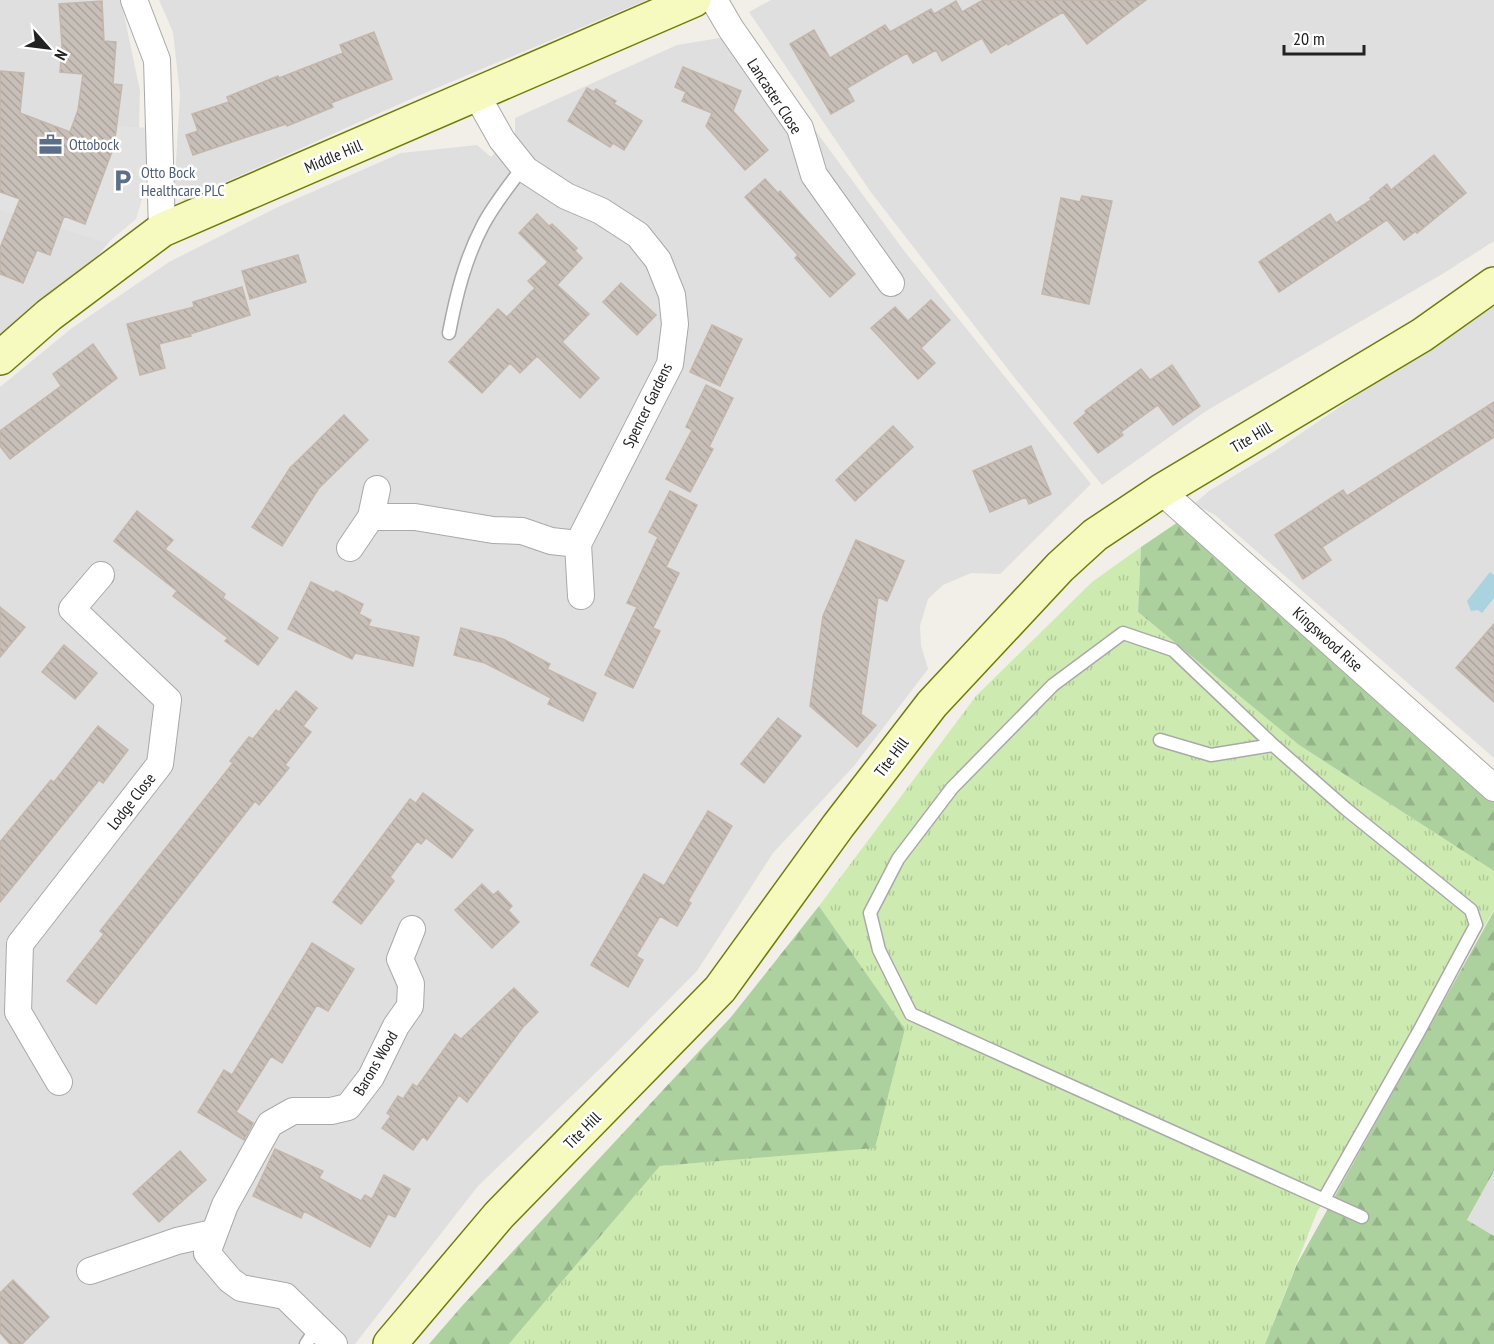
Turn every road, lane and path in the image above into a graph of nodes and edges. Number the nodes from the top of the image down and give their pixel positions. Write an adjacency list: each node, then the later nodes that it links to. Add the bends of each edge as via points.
1 (134, 0): 6 (street, via 157,60)
2 (694, 0): 4 (street, Middle Hill)
3 (714, 0): 7 (street, Lancaster Close, via 800,128 814,174)
4 (476, 94): 5 (street, Spencer Gardens, via 502,140); 6 (street, Middle Hill)
5 (524, 167): 9 (lane, via 483,225 464,269); 14 (street, Spencer Gardens, via 566,196 601,211 638,234 658,260 672,295 675,324 670,364)
6 (162, 231): 10 (street, Middle Hill, via 49,315)
7 (891, 283)
8 (1494, 284): 12 (street, Tite Hill, via 1422,335)
9 (448, 333)
10 (0, 358)
11 (377, 489): 13 (street)
12 (1161, 491): 20 (street, Kingswood Rise); 29 (street, Tite Hill, via 1095,535 1060,567 932,704 720,989 498,1215)
13 (371, 517): 14 (street, via 415,517 522,531 551,541); 15 (street)
14 (578, 544): 17 (street)
15 (350, 548)
16 (101, 575): 22 (street, Lodge Close, via 72,609 168,700 160,764)
17 (581, 596)
18 (1160, 740): 19 (lane, via 1211,755)
19 (1273, 745): 24 (lane, via 1471,910 1476,925); 24 (lane, via 1173,651 1123,633 1053,685 952,788 898,859 870,913 879,950 911,1014)
20 (1494, 788)
21 (412, 929): 26 (street, Barons Wood, via 400,959 411,984 410,1006 371,1077 348,1107 293,1111 270,1124)
22 (10, 942): 23 (street, Lodge Close, via 18,1012)
23 (59, 1082)
24 (1324, 1199): 25 (lane)
25 (1362, 1217)
26 (213, 1233): 27 (street); 28 (street, Barons Wood, via 207,1253 230,1280 241,1288 285,1296)
27 (90, 1271)
28 (319, 1338)
29 (390, 1344)

